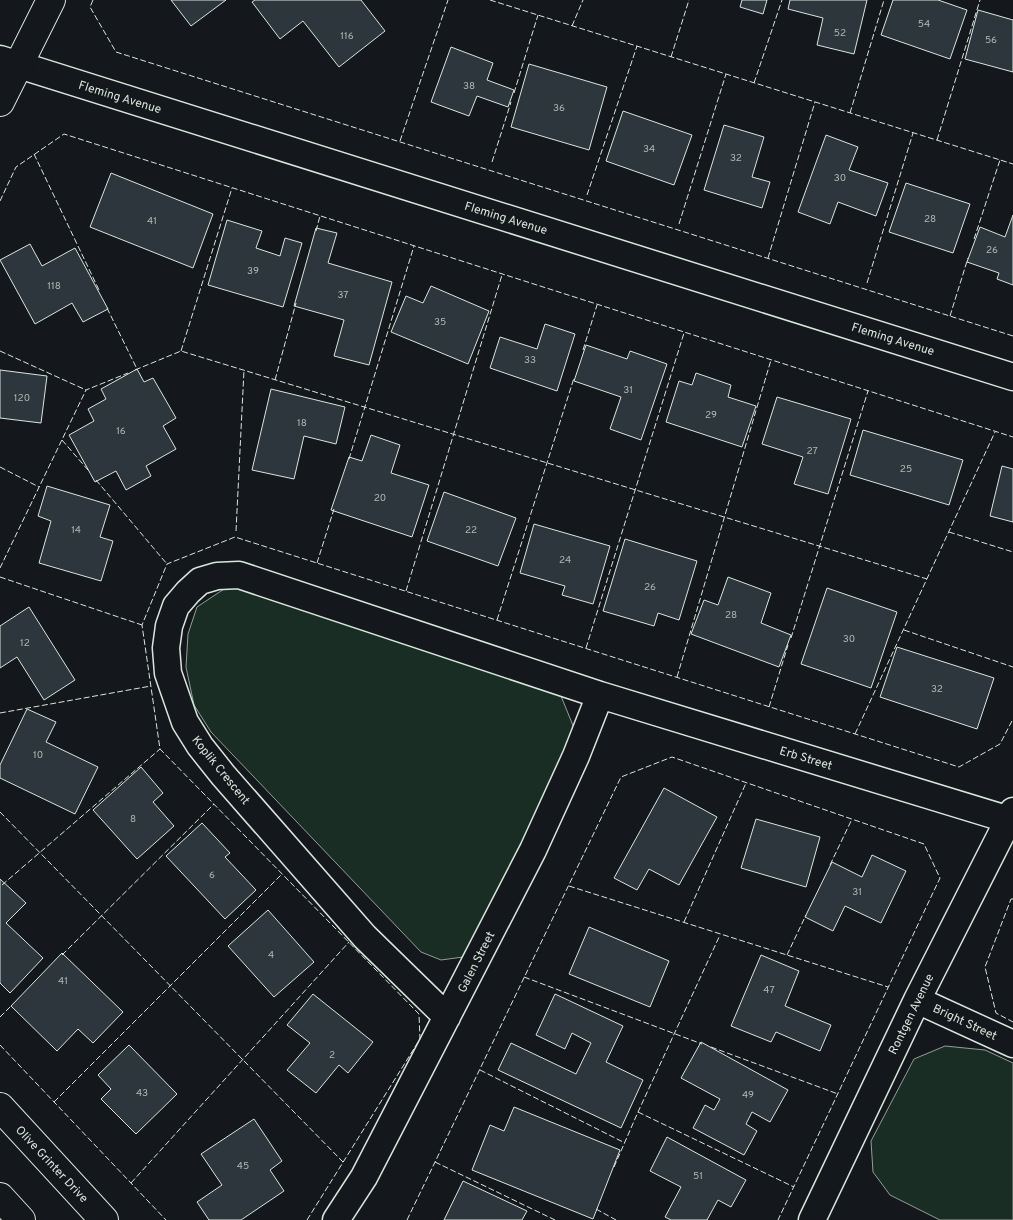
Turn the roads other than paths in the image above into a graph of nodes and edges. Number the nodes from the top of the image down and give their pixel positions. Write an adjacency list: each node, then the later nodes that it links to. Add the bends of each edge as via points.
1 (51, 0): 2 (street)
2 (9, 62): 3 (street); 4 (street, Fleming Avenue)
3 (0, 102)
4 (1013, 377)
5 (600, 695): 6 (street, Erb Street); 8 (street, Galen Street, via 533,850); 8 (street, Koplik Crescent, via 239,575 200,581 176,606 166,648 168,672 185,722 200,746 365,937)
6 (1012, 817): 7 (street, Rontgen Avenue)
7 (917, 1000): 9 (street, Bright Street); 15 (street, Rontgen Avenue)
8 (447, 1017): 14 (street, Galen Street, via 364,1177)
9 (1013, 1044)
10 (0, 1107): 13 (street, Olive Grinter Drive)
11 (0, 1197): 12 (street)
12 (21, 1220)
13 (104, 1220)
14 (336, 1220)
15 (812, 1220)

